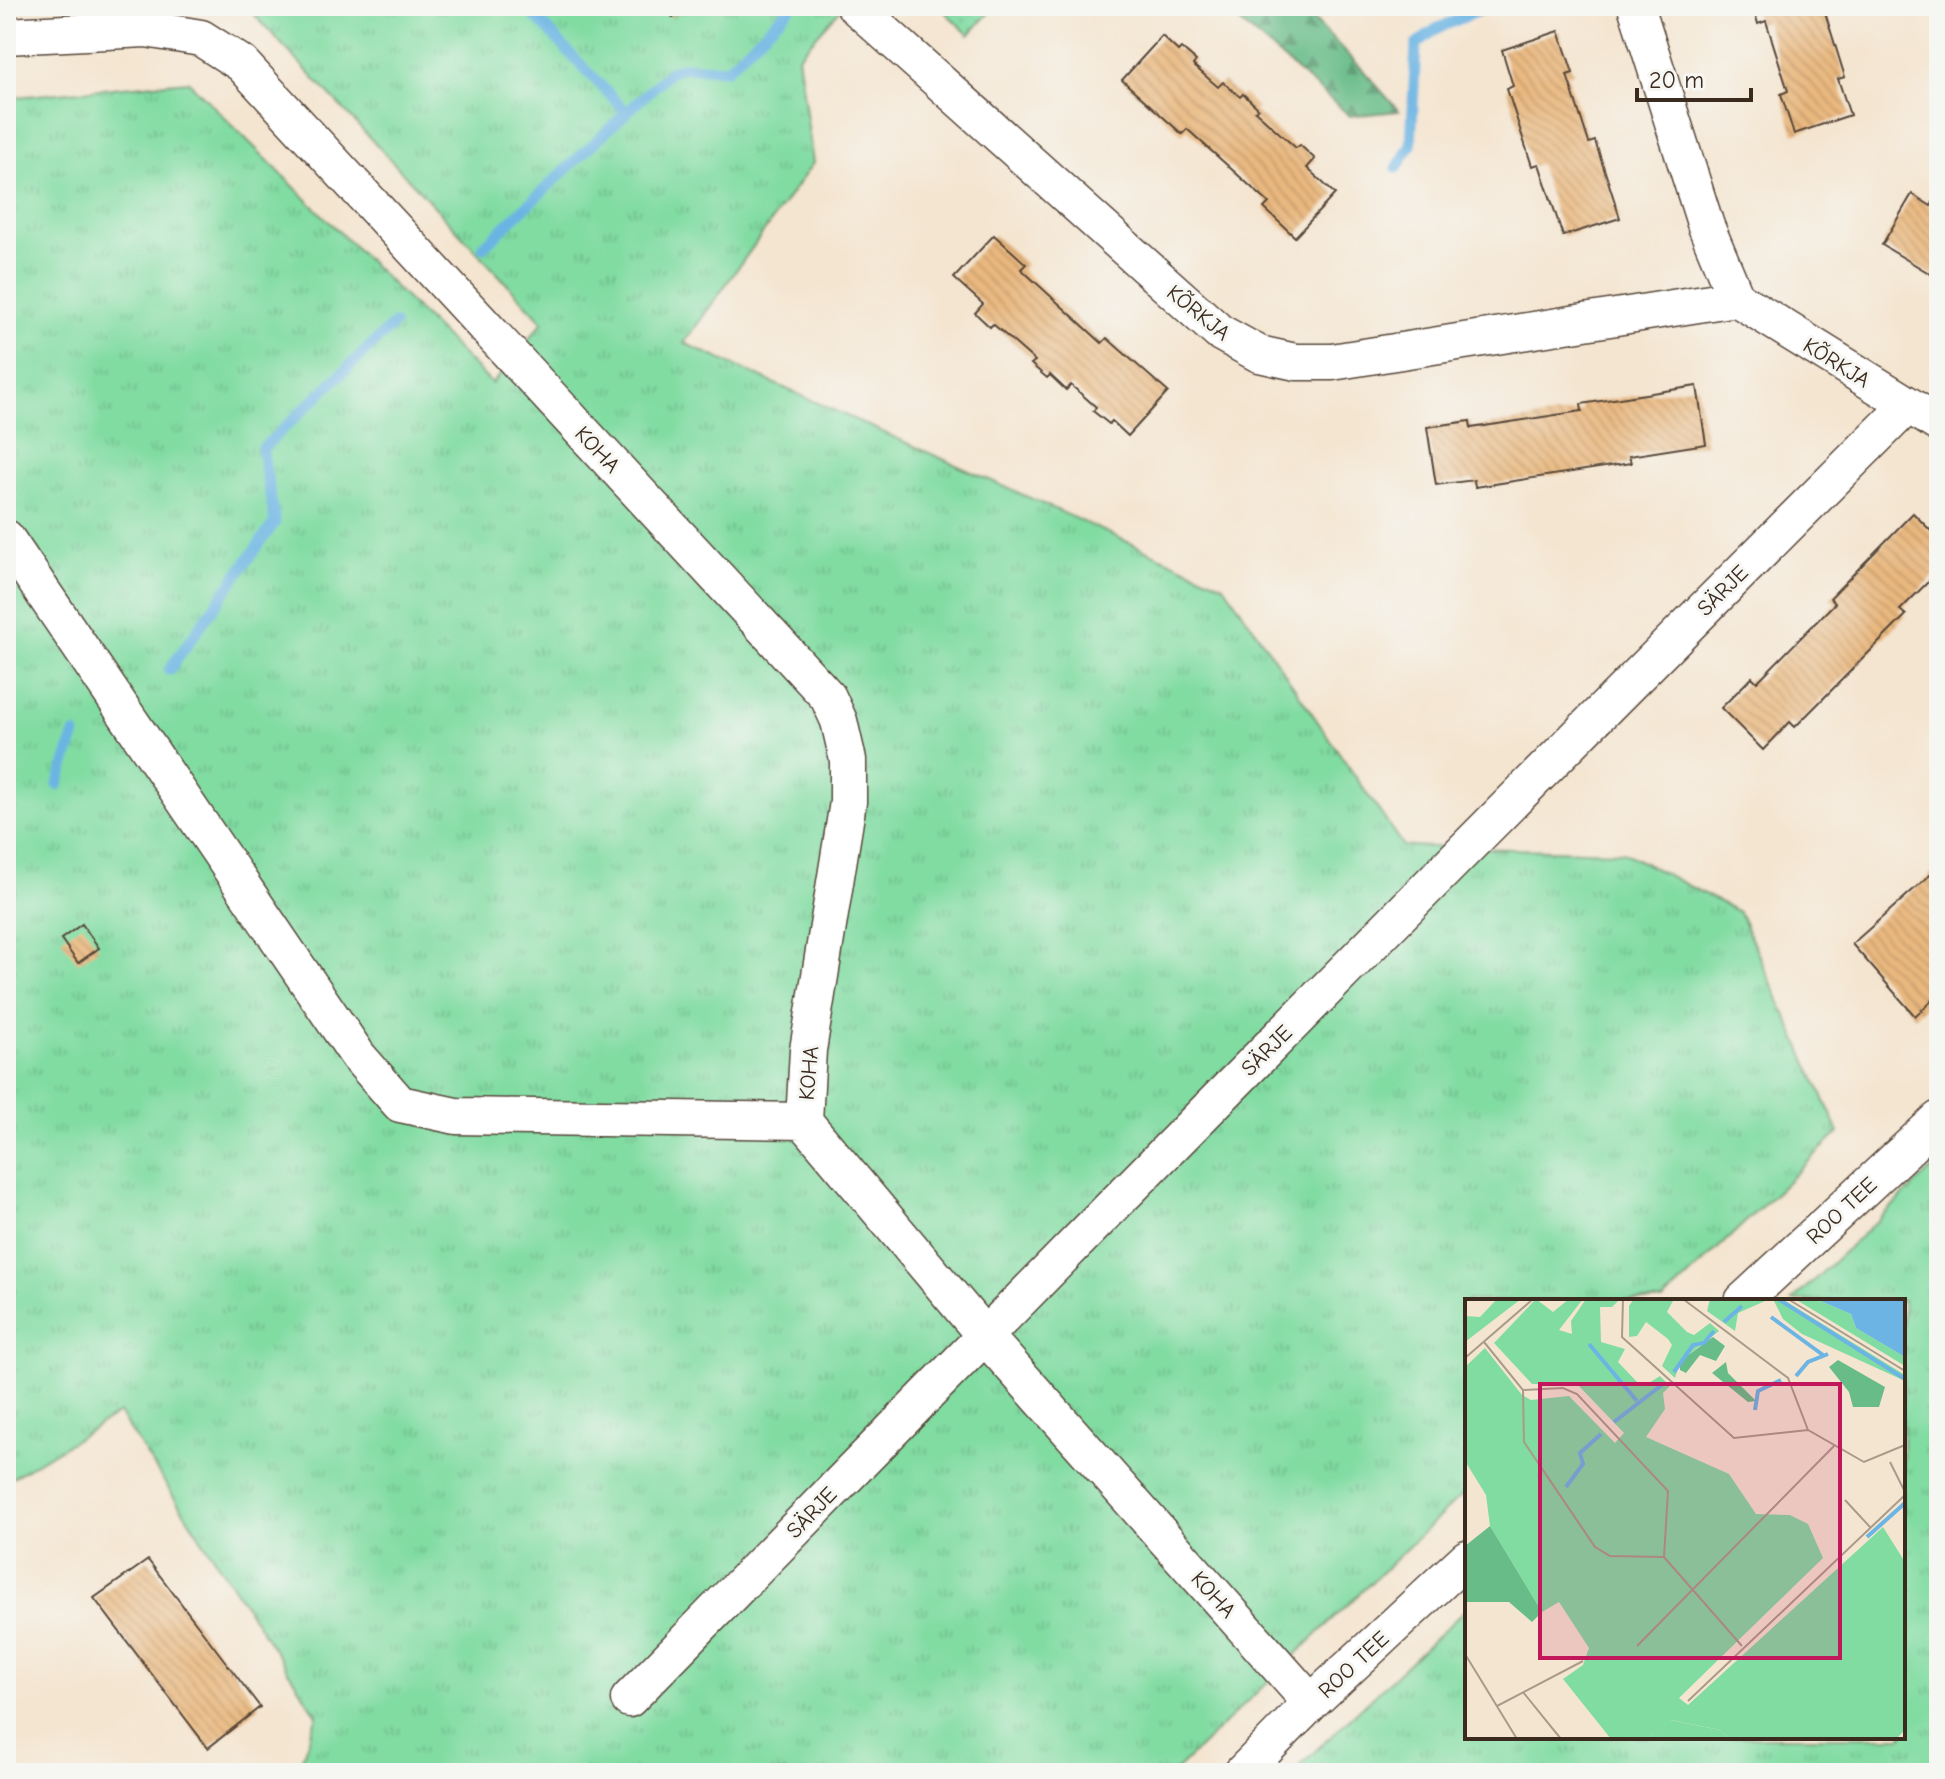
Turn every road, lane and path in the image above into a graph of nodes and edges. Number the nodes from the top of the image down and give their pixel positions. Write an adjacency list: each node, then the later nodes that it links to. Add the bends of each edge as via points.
1 (855, 6): 4 (street, KÕRKJA, via 1219,332 1259,354 1332,362)
2 (1636, 6): 4 (street, via 1706,226)
3 (6, 36): 9 (street, KOHA, via 146,29 201,38 242,64 828,697 848,760 848,802 808,1050)
4 (1736, 298): 5 (street, KÕRKJA)
5 (1907, 406): 6 (street, KÕRKJA); 11 (street, SÄRJE)
6 (1939, 424)
7 (6, 538): 9 (street, KOHA, via 358,1056 400,1104 456,1116)
8 (1939, 1119): 10 (street, ROO TEE)
9 (804, 1121): 11 (street, KOHA)
10 (1745, 1299)
11 (984, 1335): 13 (street, SÄRJE); 14 (street, KOHA)
12 (1465, 1560): 14 (street, ROO TEE)
13 (629, 1699)
14 (1311, 1703): 15 (street, ROO TEE)
15 (1242, 1773)

